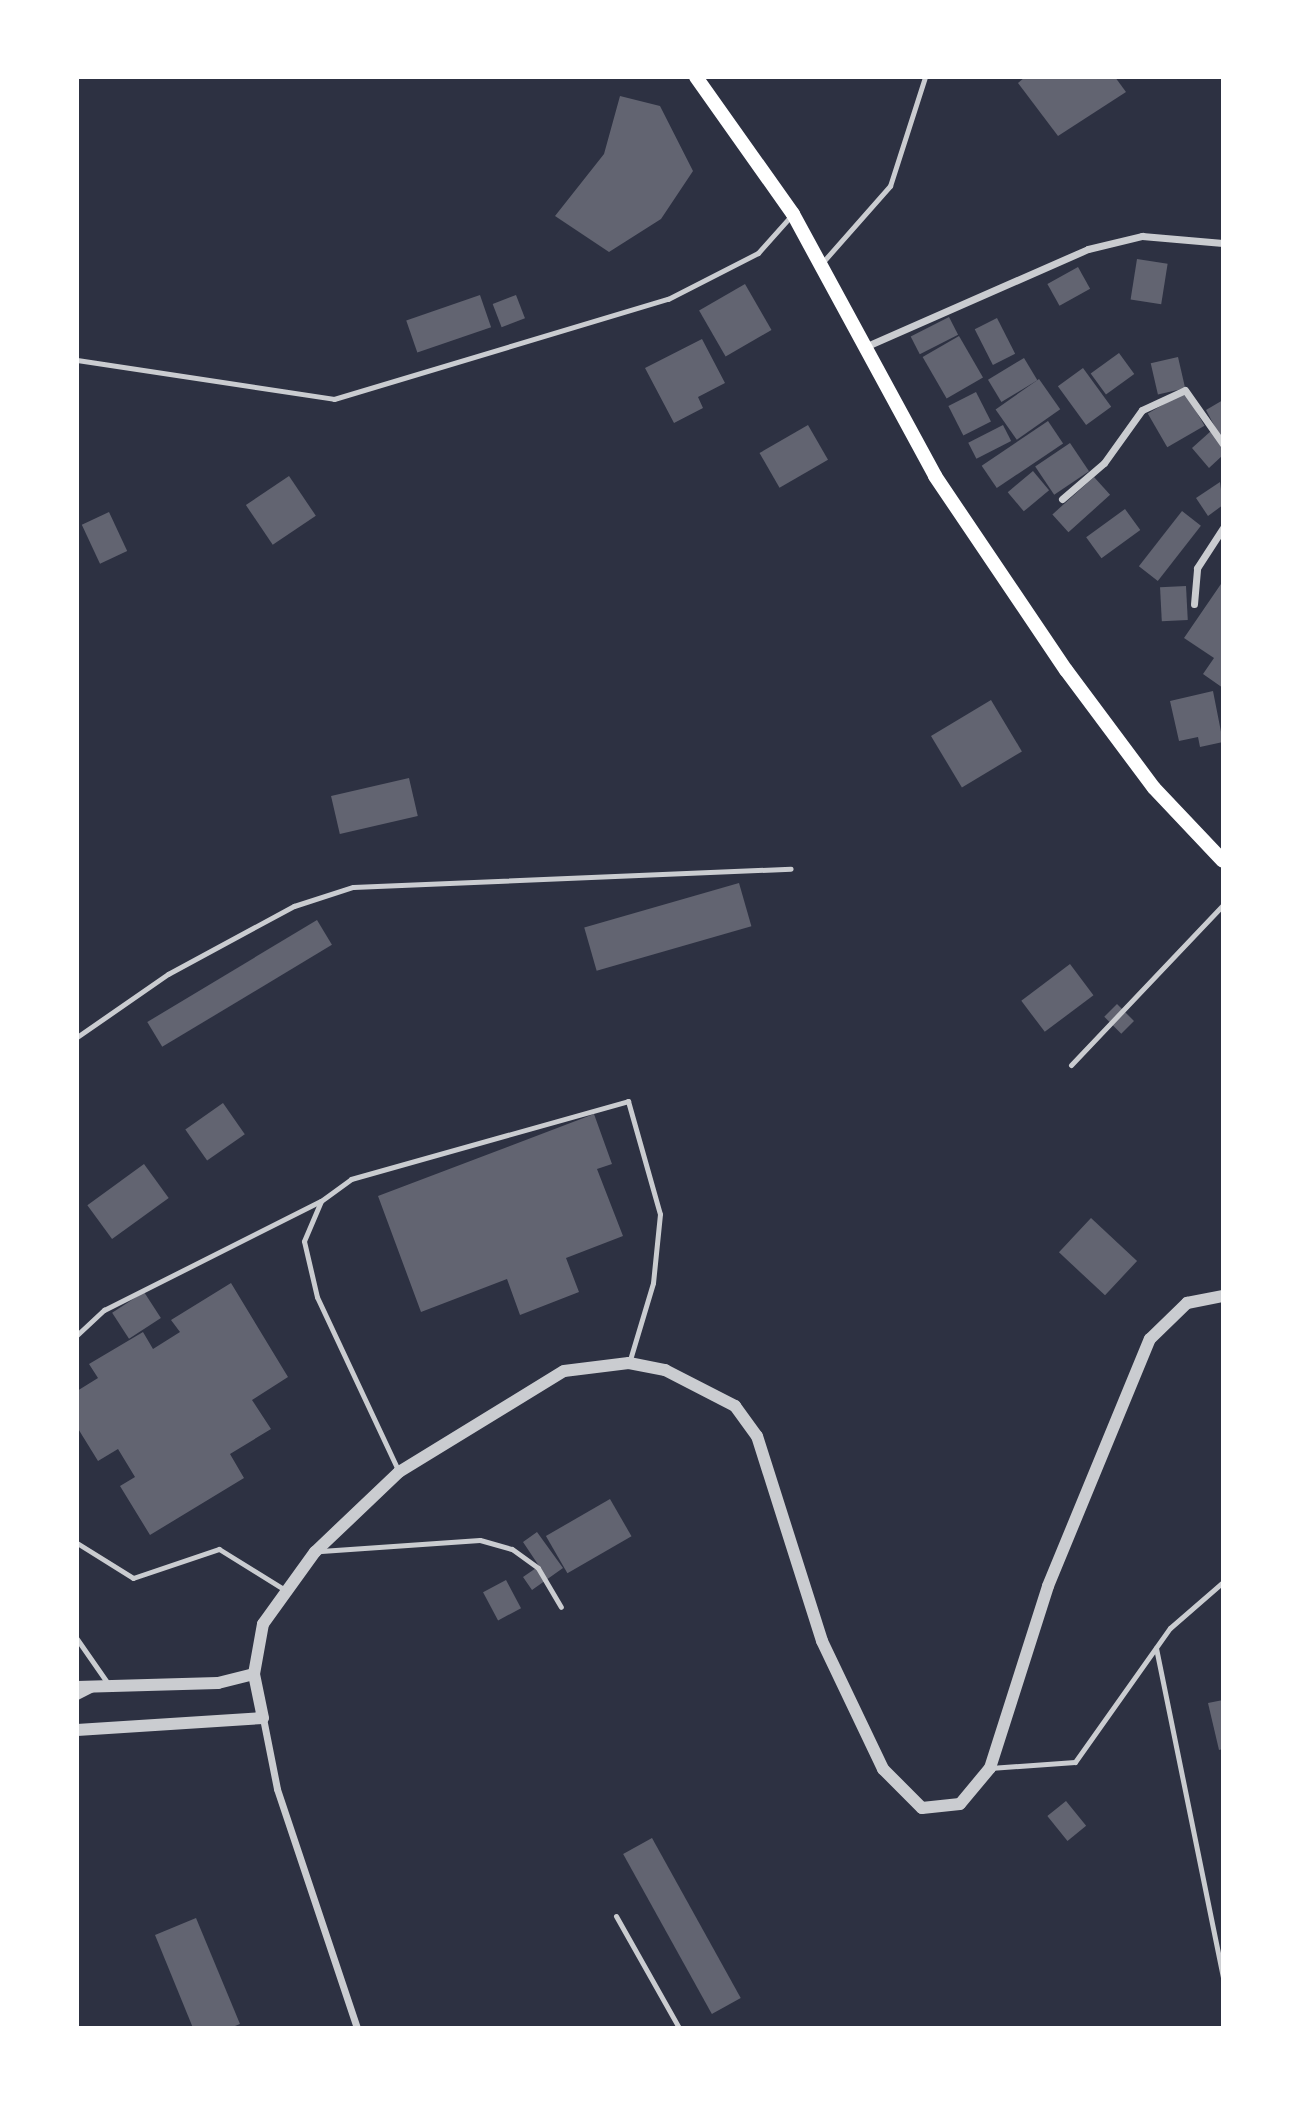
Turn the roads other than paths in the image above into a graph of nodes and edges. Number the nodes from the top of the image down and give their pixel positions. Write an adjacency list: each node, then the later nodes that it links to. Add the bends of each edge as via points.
1 (696, 77): 3 (main road)
2 (925, 77): 5 (lane, via 890,186)
3 (793, 214): 5 (main road); 7 (lane, via 758,253 668,299 334,399)
4 (1223, 243): 6 (street, via 1142,236 1088,249)
5 (820, 265): 6 (main road)
6 (867, 346): 12 (main road, via 935,476 1066,670 1154,788)
7 (77, 360)
8 (1223, 444): 9 (street, via 1185,390 1142,410 1104,463)
9 (1062, 499)
10 (1223, 528): 11 (street, via 1197,568)
11 (1194, 604)
12 (1223, 861)
13 (790, 869): 15 (lane, via 353,887 294,906 202,956)
14 (1223, 905): 16 (lane)
15 (77, 1037)
16 (1070, 1065)
17 (321, 1201): 19 (lane, via 104,1310); 20 (lane, via 351,1179 628,1101 660,1214 653,1283); 21 (lane, via 304,1241 317,1297)
18 (1223, 1296): 36 (street, via 1187,1303 1150,1339 1048,1586)
19 (77, 1335)
20 (629, 1363): 21 (street, via 564,1371); 36 (street, via 665,1370 735,1406 757,1436 822,1641 883,1769 922,1808 960,1804)
21 (399, 1472): 23 (street)
22 (77, 1543): 25 (lane, via 133,1578 219,1549)
23 (315, 1552): 25 (street); 26 (lane, via 480,1540 512,1549 538,1568)
24 (1223, 1582): 28 (lane, via 1191,1605)
25 (285, 1590): 29 (street, via 263,1625)
26 (561, 1607)
27 (77, 1639): 31 (lane)
28 (1156, 1648): 36 (lane, via 1075,1762); 38 (lane)
29 (254, 1674): 31 (street, via 218,1683); 34 (street)
30 (77, 1687): 32 (street)
31 (111, 1688): 32 (street)
32 (92, 1689): 33 (street)
33 (77, 1696)
34 (263, 1718): 35 (street); 39 (street, via 281,1801)
35 (77, 1730)
36 (990, 1768)
37 (616, 1916): 40 (lane)
38 (1223, 1978)
39 (357, 2028)
40 (679, 2028)

